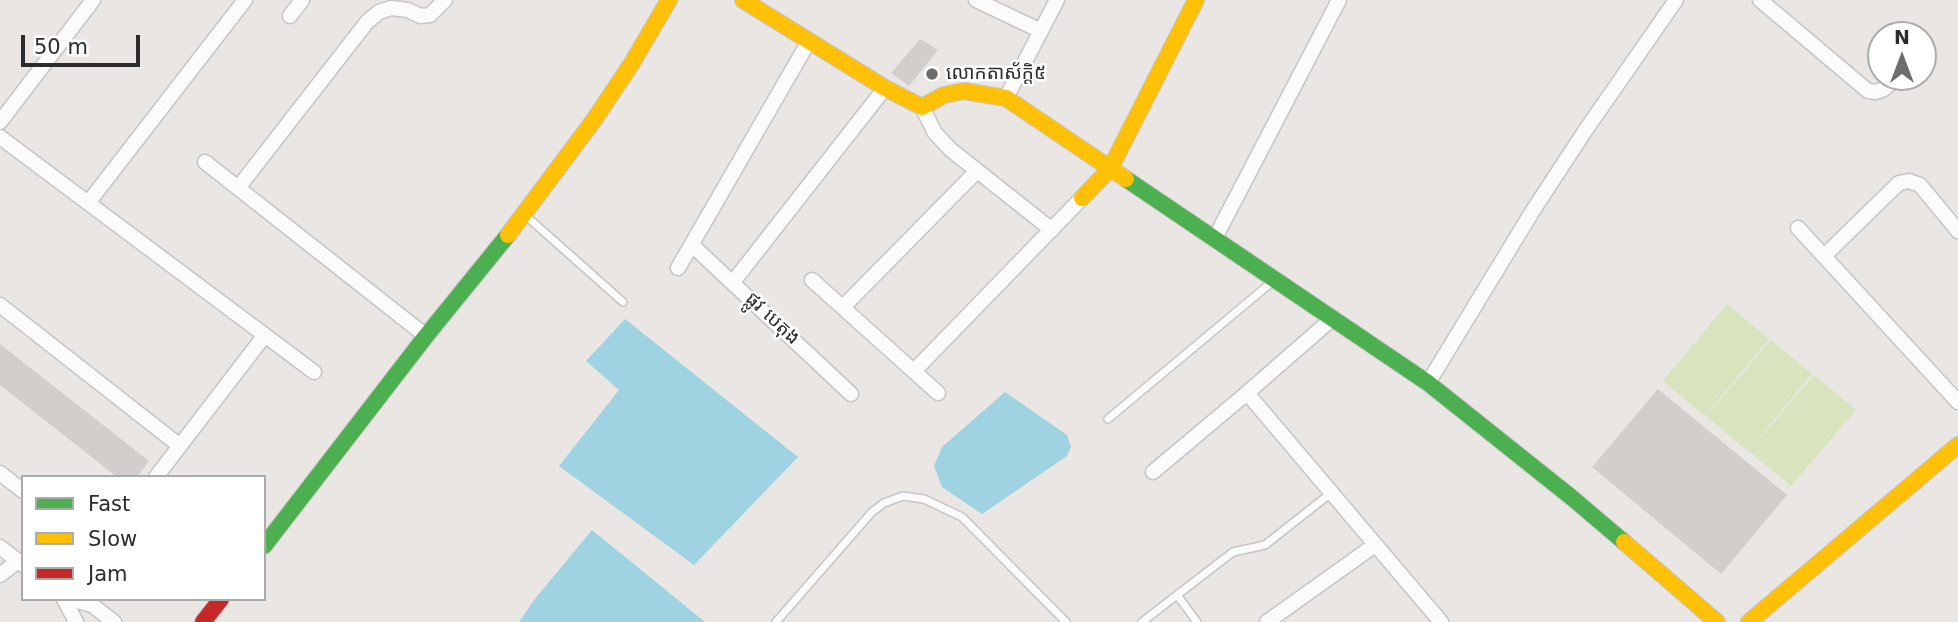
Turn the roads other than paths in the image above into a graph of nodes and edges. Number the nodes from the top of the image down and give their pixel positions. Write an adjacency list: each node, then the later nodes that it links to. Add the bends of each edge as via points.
1 (93, 0): 20 (street)
2 (245, 0): 27 (street)
3 (302, 0): 13 (street)
4 (445, 0): 25 (street, via 430,15 391,8 367,22)
5 (743, 0): 15 (street)
6 (976, 0): 14 (street)
7 (1057, 0): 14 (street)
8 (1196, 0): 23 (street)
9 (1339, 0): 32 (street)
10 (1676, 0): 47 (street, via 1555,177)
11 (1760, 0): 17 (street)
12 (661, 3): 28 (street, via 632,63)
13 (290, 16)
14 (1041, 31): 18 (street)
15 (809, 41): 16 (street); 33 (street)
16 (885, 88): 19 (street); 38 (street)
17 (1867, 90)
18 (1006, 98): 19 (street, via 964,91); 23 (street)
19 (922, 107): 24 (street, via 935,133)
20 (0, 122)
21 (0, 137): 27 (street)
22 (205, 162): 25 (street)
23 (1110, 169): 26 (street); 32 (street)
24 (977, 171): 30 (street); 41 (street)
25 (238, 188): 44 (street)
26 (1083, 198): 30 (street)
27 (88, 203): 43 (street)
28 (524, 215): 39 (lane); 44 (street)
29 (1798, 228): 34 (street)
30 (1052, 230): 45 (street)
31 (1958, 231): 34 (street, via 1920,185 1909,181 1899,183)
32 (1215, 238): 37 (street)
33 (692, 245): 35 (street); 38 (street, ផ្លូវ បេតុង)
34 (1824, 256): 51 (street)
35 (678, 268)
36 (812, 279): 41 (street)
37 (1275, 279): 42 (street); 52 (lane)
38 (733, 282): 50 (street, ផ្លូវ បេតុង)
39 (623, 302)
40 (0, 305): 54 (street)
41 (843, 307): 45 (street)
42 (1333, 318): 47 (street); 49 (street)
43 (265, 335): 46 (street); 54 (street)
44 (426, 337): 60 (street)
45 (914, 371): 48 (street)
46 (314, 372)
47 (1428, 383): 78 (street)
48 (938, 393)
49 (1247, 393): 55 (street); 59 (street)
50 (851, 394)
51 (1958, 402)
52 (1108, 419)
53 (1958, 444): 79 (street)
54 (180, 446): 57 (street)
55 (1153, 472)
56 (0, 473): 58 (street)
57 (158, 475)
58 (21, 489)
59 (1331, 493): 61 (street); 65 (lane, via 1265,545 1233,552)
60 (266, 542)
61 (1375, 545): 76 (street); 77 (street)
62 (0, 547): 63 (street)
63 (20, 563): 64 (street)
64 (0, 575)
65 (1177, 595): 74 (lane); 75 (lane)
66 (65, 601): 69 (street)
67 (77, 601): 70 (street, via 92,605)
68 (219, 601): 71 (street)
69 (76, 622)
70 (114, 622)
71 (203, 622)
72 (776, 622): 73 (lane, via 872,512 903,496 924,499 962,516)
73 (1066, 622)
74 (1142, 622)
75 (1197, 622)
76 (1267, 622)
77 (1441, 622)
78 (1717, 622)
79 (1749, 622)

